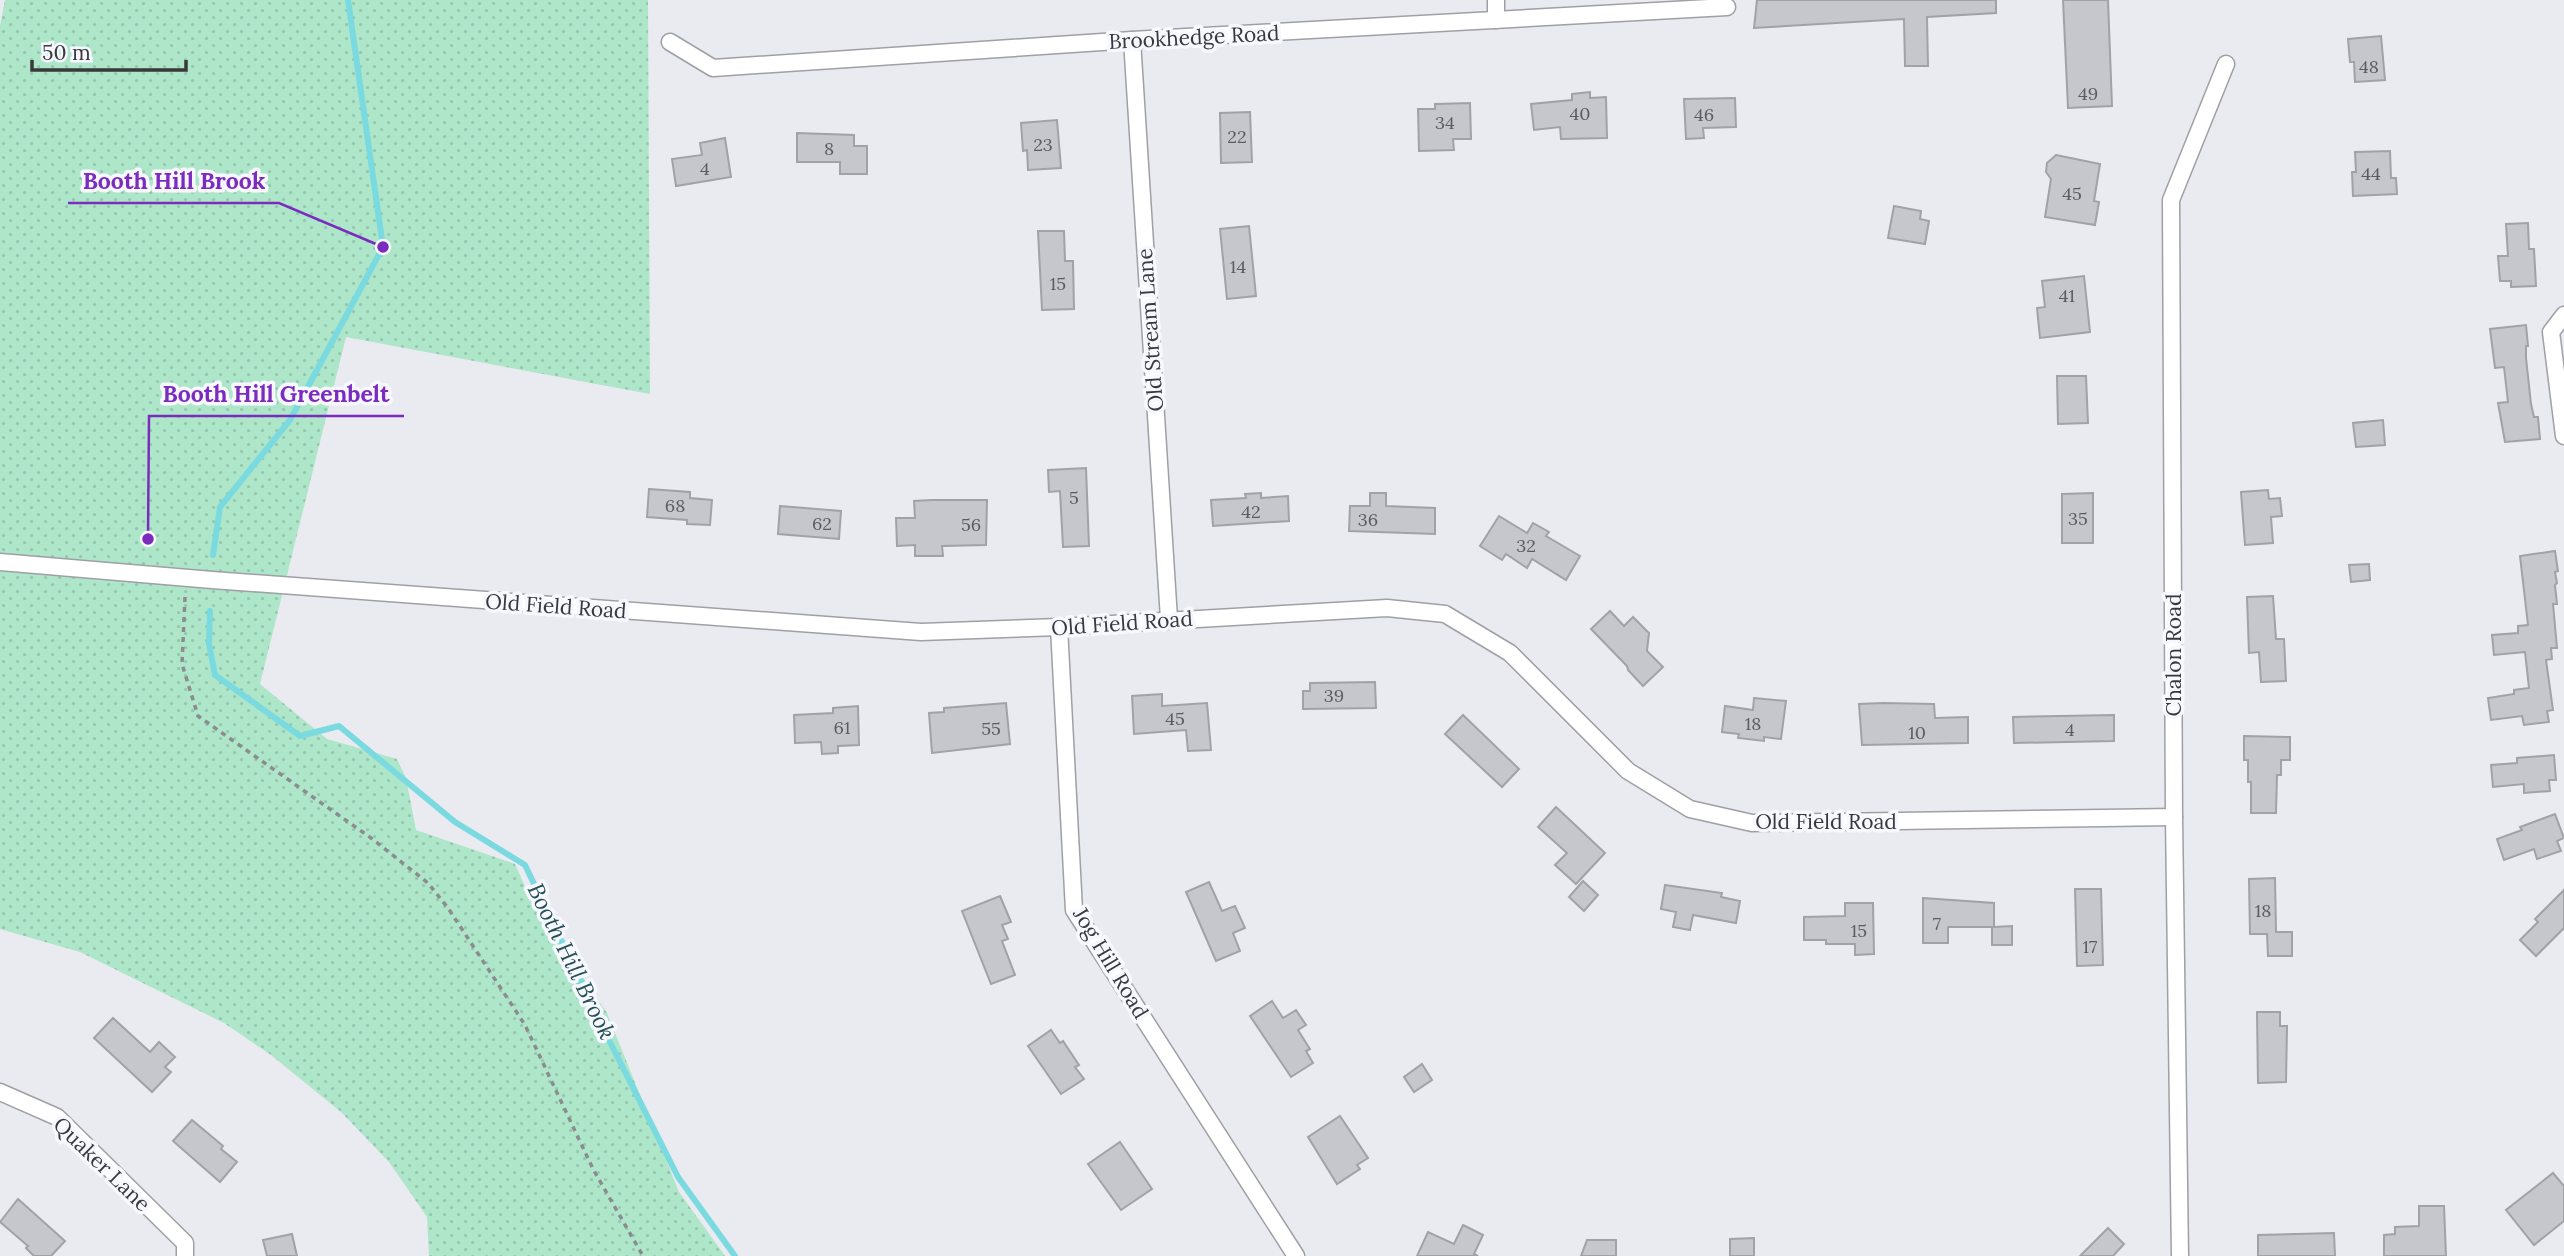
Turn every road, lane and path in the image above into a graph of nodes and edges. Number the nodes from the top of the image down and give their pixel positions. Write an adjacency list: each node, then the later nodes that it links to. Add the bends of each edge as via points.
1 (1496, 0): 3 (street)
2 (1727, 7): 3 (street, Brookhedge Road)
3 (1496, 20): 4 (street, Brookhedge Road)
4 (1132, 40): 5 (street, Brookhedge Road, via 713,68); 11 (street, Old Stream Lane)
5 (670, 42)
6 (2226, 64): 13 (street, Chalon Road, via 2171,200)
7 (2564, 316): 8 (street, via 2550,332)
8 (2564, 436)
9 (0, 562): 10 (street, Old Field Road)
10 (185, 578): 12 (street, Old Field Road, via 921,632); 16 (path, via 182,664 198,716 428,883 525,1025 593,1169)
11 (1169, 620): 12 (street, Old Field Road); 13 (street, Old Field Road, via 1387,608 1445,614 1510,653 1628,771 1690,808 1752,823)
12 (1059, 628): 17 (street, Jog Hill Road, via 1074,911)
13 (2174, 817): 18 (street, Chalon Road)
14 (0, 1092): 15 (street, Quaker Lane, via 57,1117 185,1243)
15 (185, 1256)
16 (643, 1256)
17 (1296, 1256)
18 (2180, 1256)

